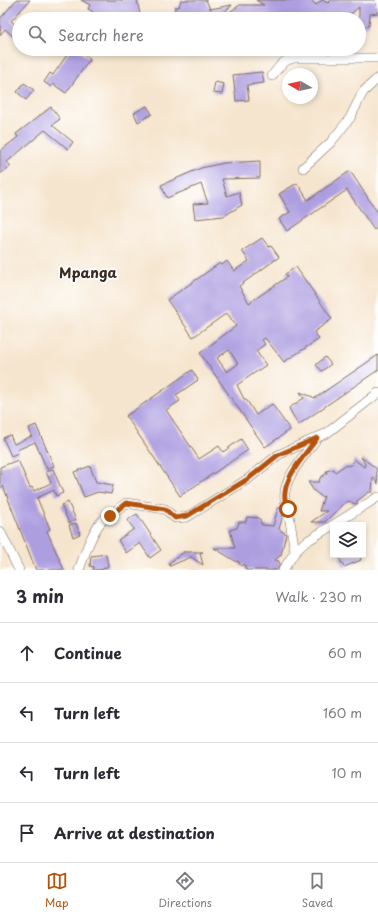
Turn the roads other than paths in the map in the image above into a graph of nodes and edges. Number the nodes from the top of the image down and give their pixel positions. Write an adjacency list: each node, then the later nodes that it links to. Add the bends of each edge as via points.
1 (378, 58): 2 (street, via 294,58 281,64)
2 (272, 76)
3 (378, 78): 4 (street, via 363,92 350,118 331,142)
4 (303, 168)
5 (378, 393): 6 (street)
6 (317, 438): 11 (street, via 287,480 285,504); 13 (street, via 278,455 248,479 187,516 175,518 165,509 126,503 99,525)
7 (378, 497): 8 (street)
8 (338, 522)
9 (330, 527): 11 (street, via 304,543)
10 (0, 531): 12 (street)
11 (295, 552): 14 (street)
12 (19, 570)
13 (79, 570)
14 (283, 570)

